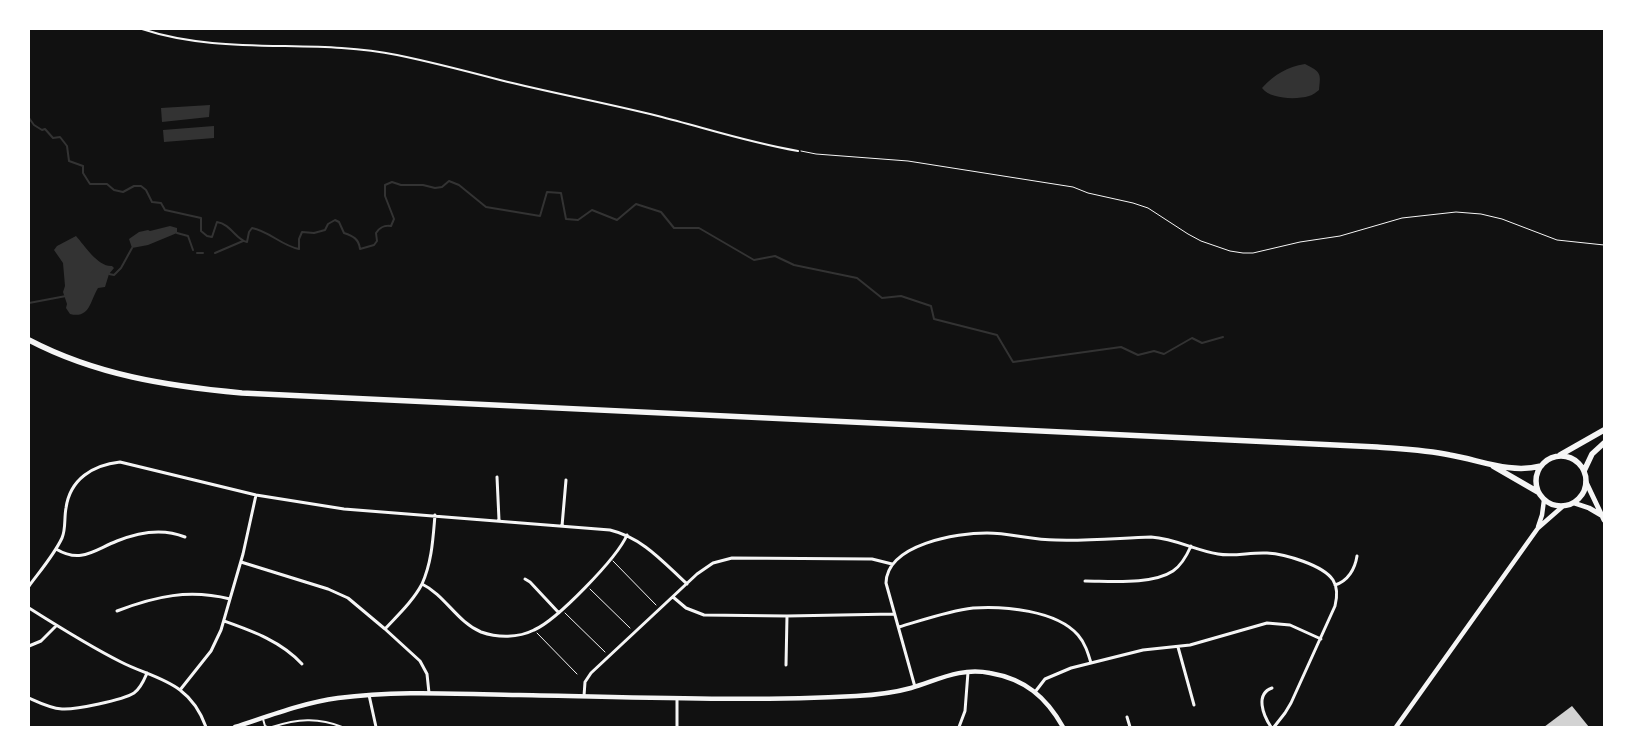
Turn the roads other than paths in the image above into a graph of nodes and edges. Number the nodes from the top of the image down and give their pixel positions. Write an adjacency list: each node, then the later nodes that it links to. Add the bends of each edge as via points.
1 (142, 29): 2 (lane, via 164,36 202,41 397,55)
2 (798, 151)
3 (29, 340): 7 (highway, via 84,364 123,376 171,386 222,391 1378,447 1441,453)
4 (1604, 430): 6 (highway)
5 (1604, 443): 9 (highway, via 1592,454)
6 (1556, 457): 8 (highway); 9 (highway, via 1572,459)
7 (1487, 463): 8 (highway, via 1522,469); 13 (highway)
8 (1541, 466): 13 (highway, via 1536,479)
9 (1584, 471): 12 (highway)
10 (497, 477): 20 (street)
11 (566, 480): 21 (street)
12 (1586, 482): 16 (highway, via 1583,494); 19 (main road)
13 (1538, 492): 15 (highway)
14 (256, 495): 18 (street, via 344,508); 26 (street, via 129,463 102,465 85,474 73,487 67,500 63,533); 28 (street)
15 (1544, 500): 17 (highway); 22 (street)
16 (1574, 503): 17 (highway); 19 (main road)
17 (1562, 507): 22 (street)
18 (435, 515): 20 (street); 32 (street, via 430,558)
19 (1603, 518)
20 (499, 520): 21 (street)
21 (562, 526): 23 (street, via 610,530)
22 (1538, 528): 78 (street)
23 (627, 535): 33 (street, via 646,546); 40 (street, via 611,559)
24 (186, 537): 26 (street, via 169,532 138,534 81,556)
25 (1191, 546): 29 (street, via 1151,537 1056,540 998,533 974,534 949,537 918,547 901,555); 31 (street, via 1180,565 1166,575 1129,581); 34 (street, via 1223,555 1265,553 1283,556 1317,568)
26 (56, 549): 35 (street)
27 (1357, 556): 34 (street, via 1346,579)
28 (241, 562): 37 (street); 46 (street, via 340,593)
29 (892, 564): 33 (street, via 872,559 726,559 704,568); 41 (street, via 886,583)
30 (525, 579): 40 (street)
31 (1085, 581)
32 (422, 584): 40 (street, via 463,620 489,634 508,636 534,630); 46 (street)
33 (687, 584): 36 (street)
34 (1335, 585): 47 (street, via 1335,606)
35 (29, 586)
36 (673, 597): 42 (street, via 686,608 704,615); 61 (street, via 588,678)
37 (230, 599): 39 (street, via 180,594 147,600); 43 (street)
38 (29, 608): 44 (street)
39 (117, 611)
40 (560, 611)
41 (894, 614): 42 (street); 45 (street)
42 (787, 616): 52 (street)
43 (224, 621): 51 (street, via 274,642); 57 (street, via 211,651)
44 (56, 626): 48 (street, via 41,641); 54 (street, via 102,653)
45 (899, 627): 50 (street, via 973,608 1030,612 1072,629 1082,640); 55 (street)
46 (385, 629): 59 (street, via 420,661 427,674)
47 (1321, 639): 49 (street, via 1290,625 1274,623); 77 (street, via 1291,703)
48 (29, 646)
49 (1178, 647): 50 (street, via 1142,650); 64 (street)
50 (1091, 663): 58 (street, via 1054,674)
51 (302, 664)
52 (786, 665)
53 (968, 671): 55 (street); 58 (street, via 1004,676); 74 (street, via 965,711)
54 (147, 673): 57 (street); 62 (street, via 133,694 79,708 53,708)
55 (915, 687): 63 (street, via 856,696)
56 (1272, 688): 77 (street, via 1265,691 1262,698)
57 (180, 690): 67 (street, via 198,711)
58 (1035, 692): 75 (street)
59 (429, 694): 60 (street); 61 (street)
60 (369, 695): 66 (street, via 305,704); 72 (street)
61 (584, 696): 63 (street)
62 (29, 698)
63 (676, 698): 73 (street)
64 (1194, 705)
65 (1127, 717): 76 (street)
66 (262, 718): 68 (street); 69 (lane)
67 (206, 727)
68 (235, 727)
69 (267, 727)
70 (272, 727): 71 (lane, via 309,720)
71 (342, 727)
72 (376, 727)
73 (677, 727)
74 (959, 727)
75 (1063, 727)
76 (1130, 727)
77 (1272, 727)
78 (1396, 727)

